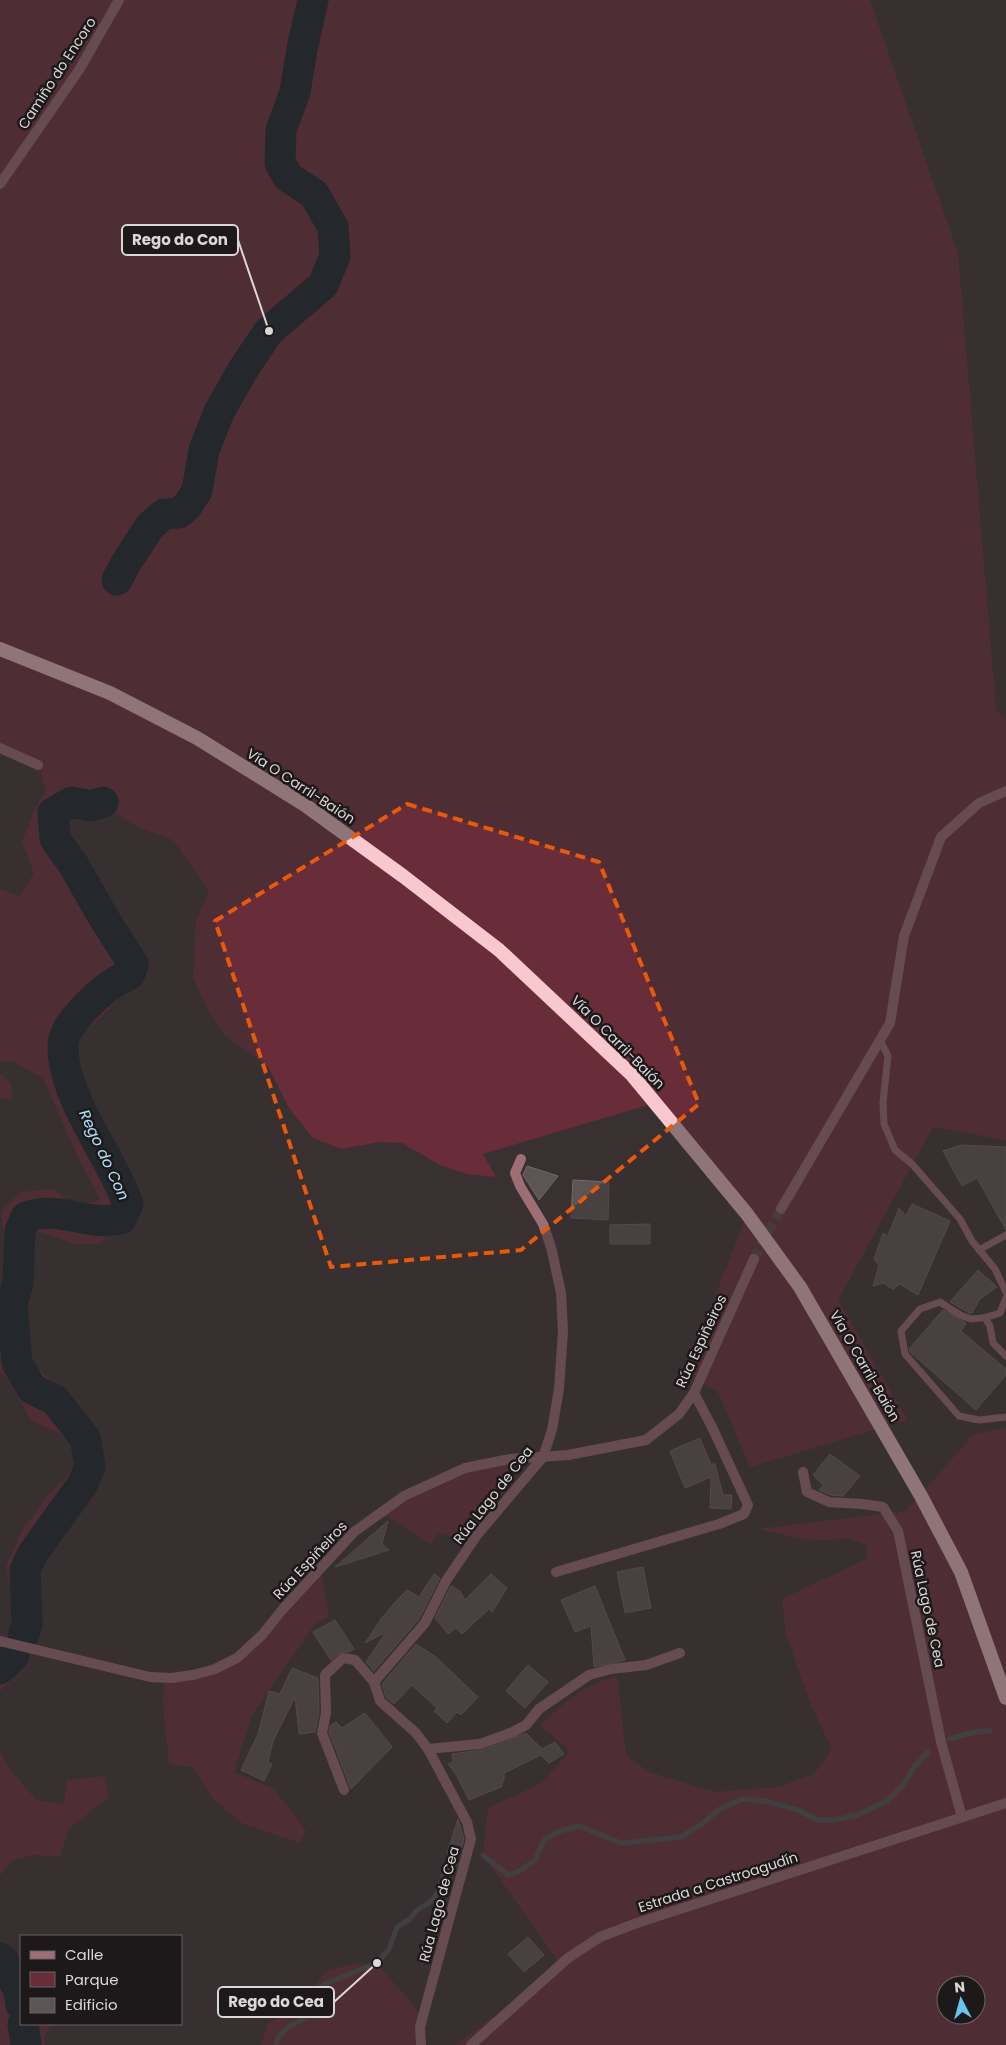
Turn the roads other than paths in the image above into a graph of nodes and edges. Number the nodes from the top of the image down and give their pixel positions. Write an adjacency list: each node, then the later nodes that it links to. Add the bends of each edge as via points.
1 (120, 0): 2 (street, Camiño do Encoro, via 79,70)
2 (0, 184)
3 (0, 649): 25 (highway, Vía O Carril-Baión, via 110,693 196,738 305,804 499,950 632,1075 747,1214 800,1287 921,1496 961,1572)
4 (0, 748): 5 (street)
5 (38, 765)
6 (1006, 791): 7 (street, via 979,803 941,837 904,936 890,1023)
7 (880, 1040): 9 (street); 11 (lane, via 888,1056 884,1124 895,1150 946,1202)
8 (521, 1159): 19 (street, Rúa Lago de Cea, via 515,1174 543,1224 561,1293 563,1331 559,1389)
9 (781, 1209)
10 (1006, 1235): 11 (lane)
11 (979, 1250): 13 (lane, via 995,1270)
12 (754, 1259): 17 (street, Rúa Espiñeiros)
13 (1006, 1292)
14 (1006, 1298): 15 (lane, via 1000,1313)
15 (985, 1318): 16 (lane, via 993,1343); 18 (lane, via 967,1319 940,1302 920,1309 901,1331 905,1354 959,1416 980,1420)
16 (1006, 1356)
17 (694, 1393): 19 (street, Rúa Espiñeiros, via 679,1414 646,1440); 21 (street, via 748,1505 744,1514)
18 (1006, 1417)
19 (544, 1457): 22 (street, Rúa Espiñeiros, via 510,1459 465,1468 404,1496 354,1532 262,1635 236,1658 215,1669 171,1678 150,1677); 24 (street, Rúa Lago de Cea, via 477,1535 446,1581 425,1623)
20 (803, 1472): 29 (street, Rúa Lago de Cea, via 807,1492 829,1502 883,1507 898,1531 942,1742)
21 (556, 1572)
22 (0, 1641)
23 (680, 1653): 26 (street, via 646,1665 589,1675 513,1732 480,1744)
24 (374, 1682): 26 (street, Rúa Lago de Cea, via 380,1701 416,1733); 27 (street, Rúa Lago de Cea, via 355,1660 343,1658 325,1675 326,1713 322,1733)
25 (1006, 1698)
26 (428, 1749): 30 (street, Rúa Lago de Cea, via 467,1822 471,1838 420,2027)
27 (344, 1790)
28 (1006, 1803): 29 (street, Estrada a Castroagudín)
29 (962, 1817): 31 (street, Estrada a Castroagudín, via 600,1937 568,1958)
30 (420, 2045)
31 (471, 2045)

